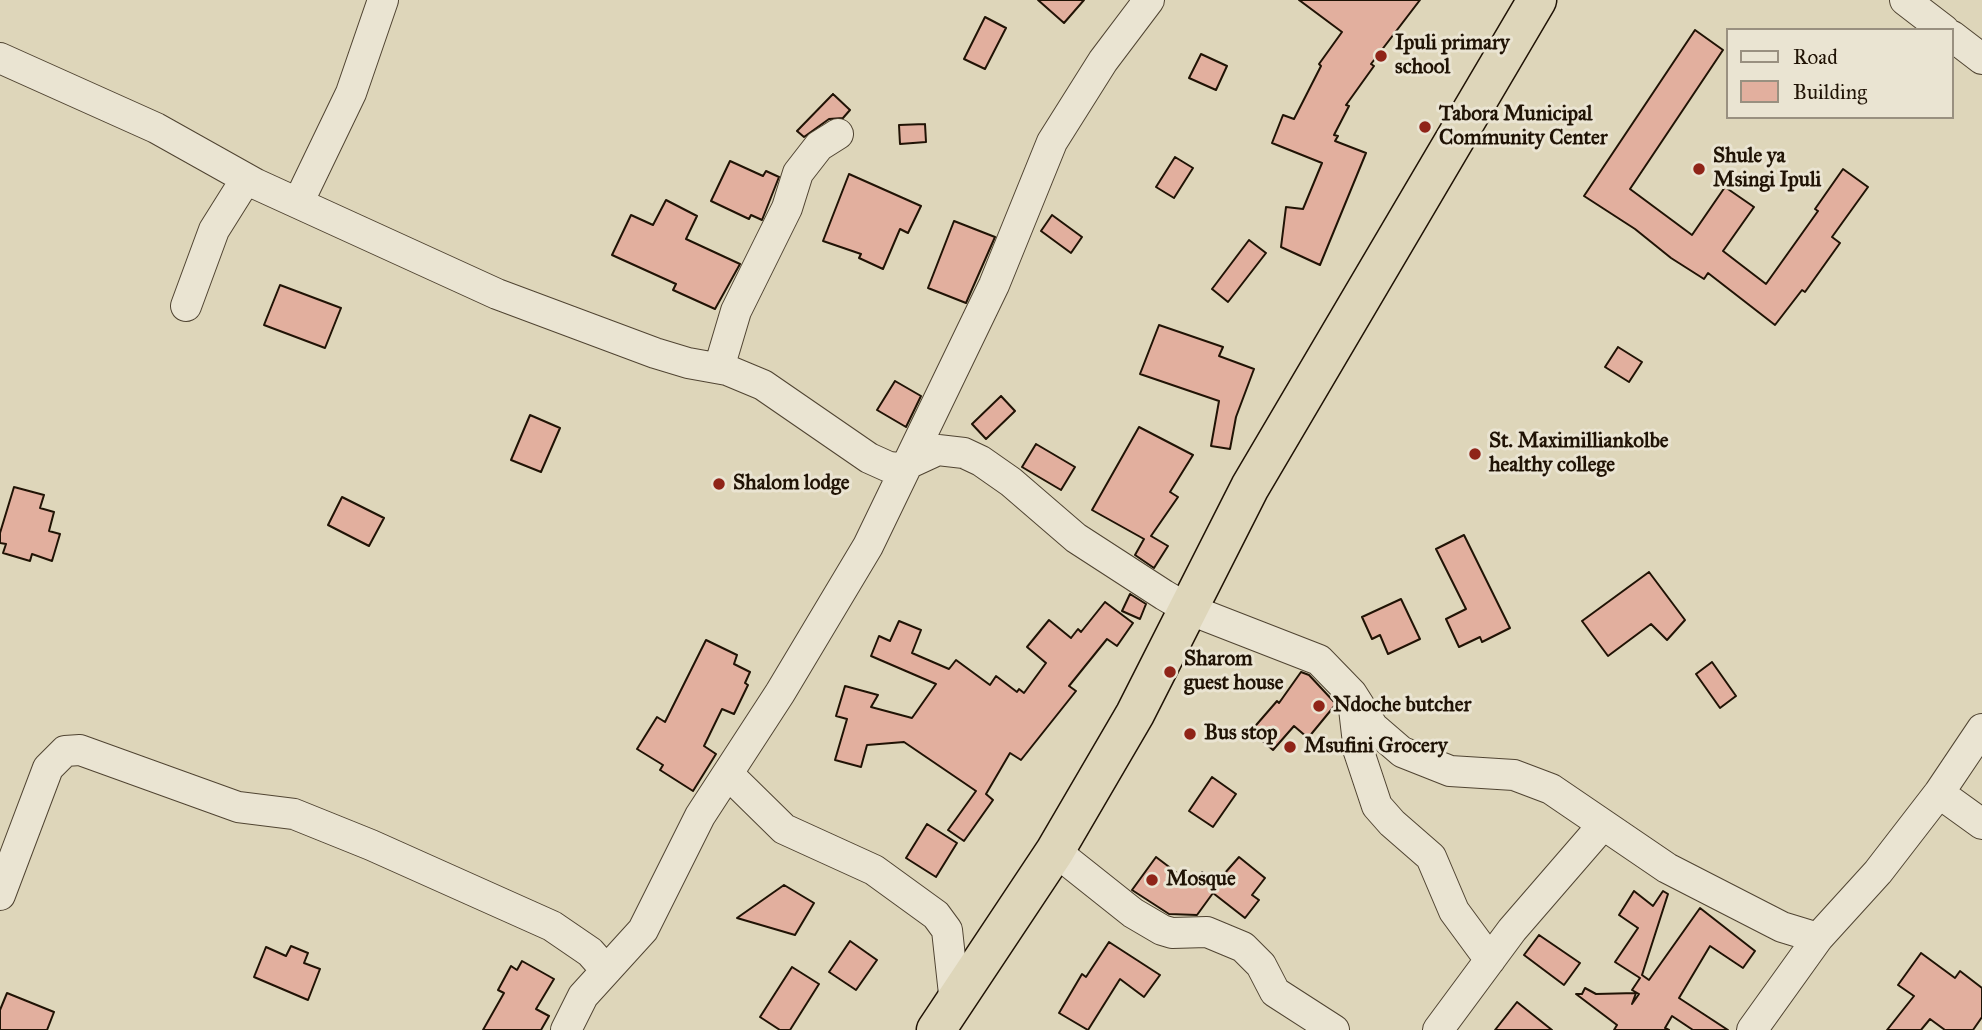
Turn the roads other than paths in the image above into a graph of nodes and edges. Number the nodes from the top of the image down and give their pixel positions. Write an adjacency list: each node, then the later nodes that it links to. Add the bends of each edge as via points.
1 (383, 0): 11 (street, via 351,93)
2 (1149, 0): 14 (street, via 1103,61 1052,142 994,285)
3 (1537, 0): 15 (highway, via 1257,475)
4 (1905, 0): 5 (street)
5 (1941, 28)
6 (1954, 38): 8 (street)
7 (0, 58): 10 (street, via 156,128)
8 (1982, 59)
9 (838, 134): 13 (street, via 819,146 799,173 787,208 736,311)
10 (246, 179): 11 (street); 12 (street, via 214,230)
11 (299, 201): 13 (street, via 506,298 655,353)
12 (186, 306)
13 (719, 368): 14 (street, via 763,385 869,458 894,468)
14 (909, 464): 15 (street, via 938,450 964,453 981,461 1094,551); 18 (street, via 868,546)
15 (1188, 609): 16 (street, via 1319,660); 22 (highway, via 1135,714)
16 (1352, 694): 21 (street, via 1373,727 1402,752 1450,771 1532,780); 25 (street, via 1359,752 1377,806 1431,858 1454,911)
17 (1982, 729): 19 (street)
18 (729, 775): 26 (street, via 699,816 643,930); 27 (street, via 784,829 874,870 936,915 947,930)
19 (1940, 793): 20 (street); 24 (street)
20 (1982, 824)
21 (1602, 826): 24 (street, via 1712,893 1782,927); 25 (street)
22 (1055, 851): 27 (highway); 29 (street, via 1162,930 1207,932 1242,947 1261,965 1275,992)
23 (0, 895): 26 (street, via 48,768 65,751 79,750 238,807 294,814 371,845 552,926 590,952)
24 (1818, 938): 31 (street)
25 (1490, 960): 30 (street)
26 (606, 970): 28 (street, via 583,996)
27 (945, 1017)
28 (566, 1030)
29 (1334, 1030)
30 (1438, 1030)
31 (1752, 1030)

